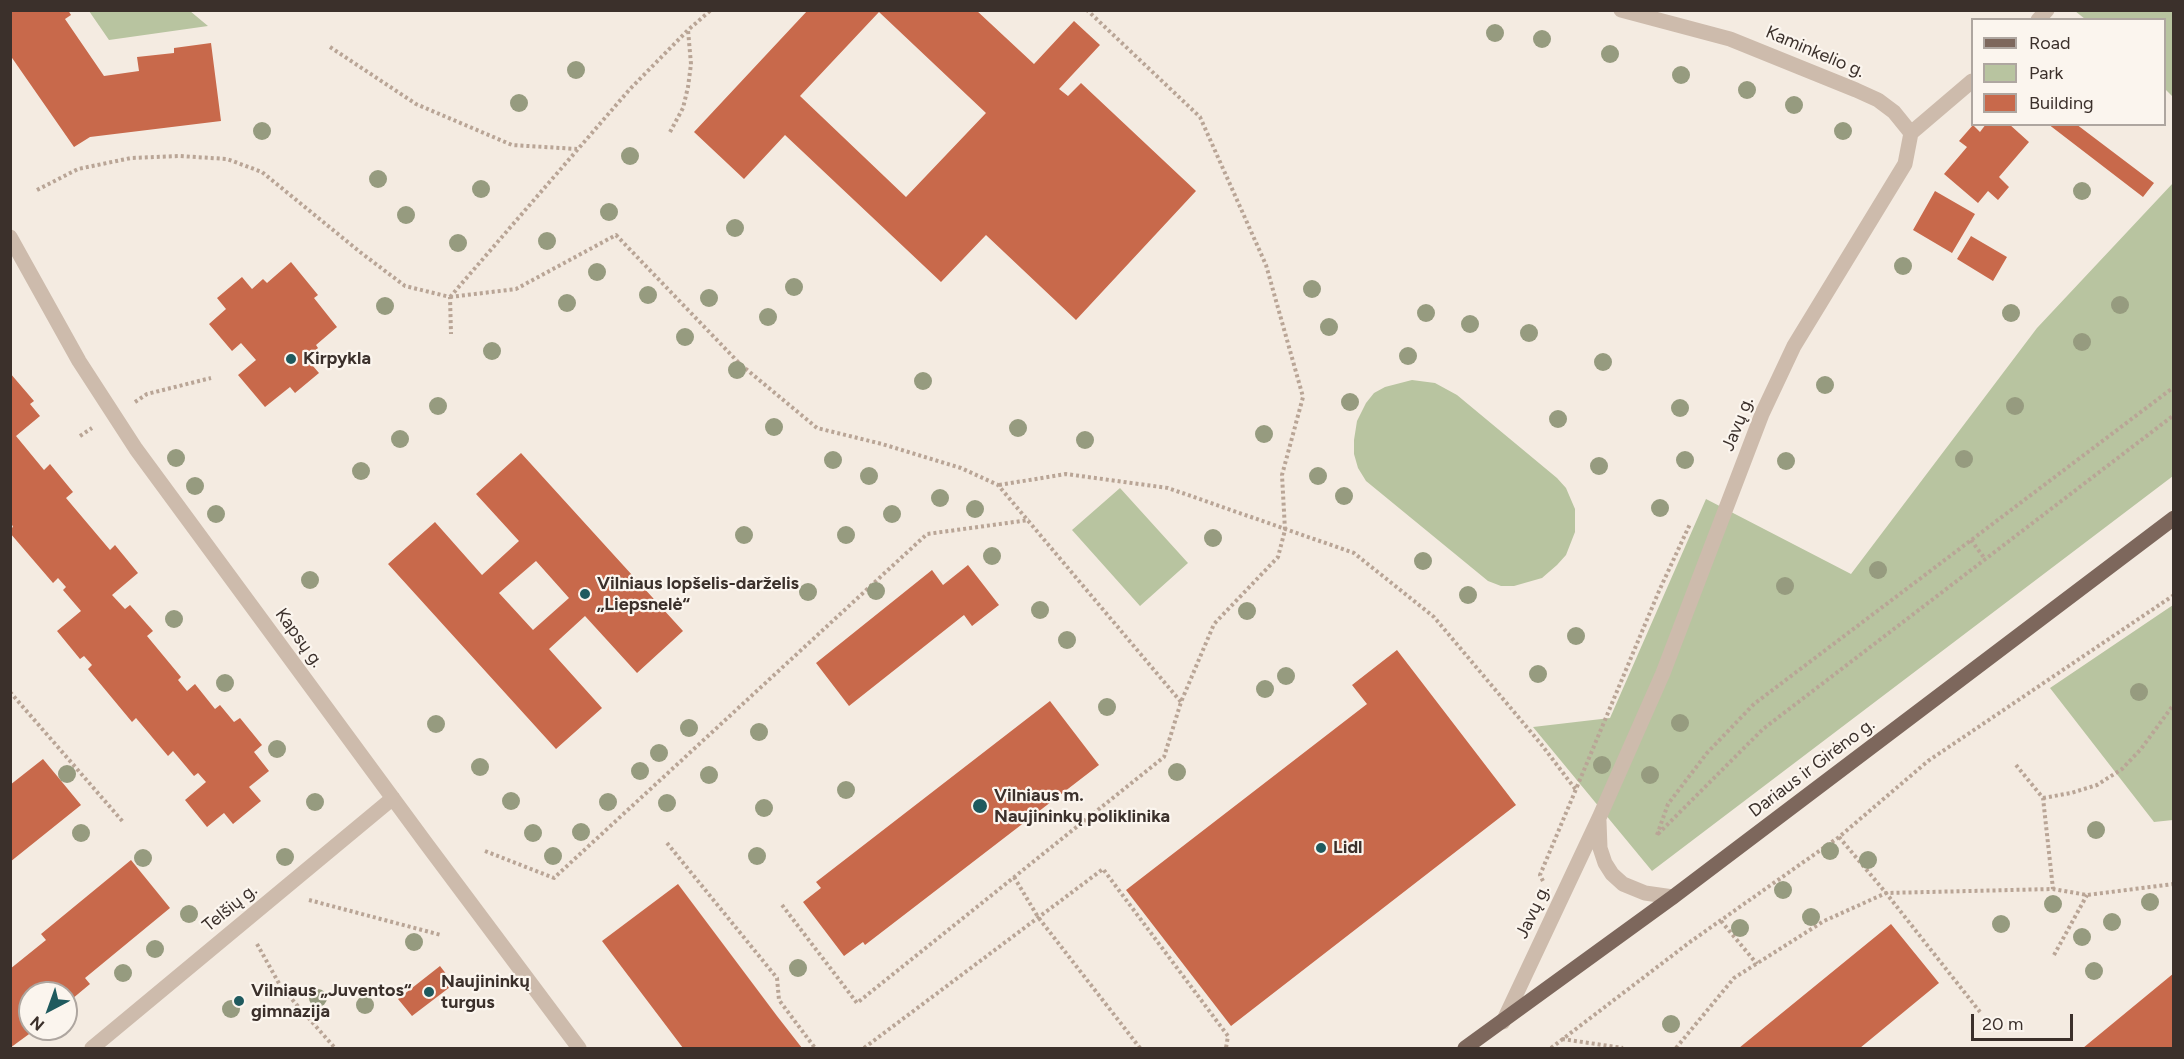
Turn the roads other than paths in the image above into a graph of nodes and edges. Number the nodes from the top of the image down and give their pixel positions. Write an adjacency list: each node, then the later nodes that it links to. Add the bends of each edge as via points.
1 (1621, 10): 3 (street, Kaminkelio g., via 1730,39 1856,90 1894,112)
2 (1971, 82): 3 (street)
3 (1911, 133): 7 (street, Javų g., via 1905,164 1794,346 1762,414 1663,673)
4 (10, 237): 6 (street, Kapsų g., via 113,415)
5 (2174, 518): 8 (main road, Dariaus ir Girėno g.)
6 (393, 798): 10 (street, Telšių g.); 11 (street, Kapsų g.)
7 (1599, 818): 8 (street, Javų g., via 1600,848 1612,874 1623,884); 9 (street, Javų g.)
8 (1673, 897): 9 (main road, Dariaus ir Girėno g.)
9 (1503, 1022): 12 (main road, Dariaus ir Girėno g.)
10 (92, 1048)
11 (579, 1048)
12 (1469, 1048)

